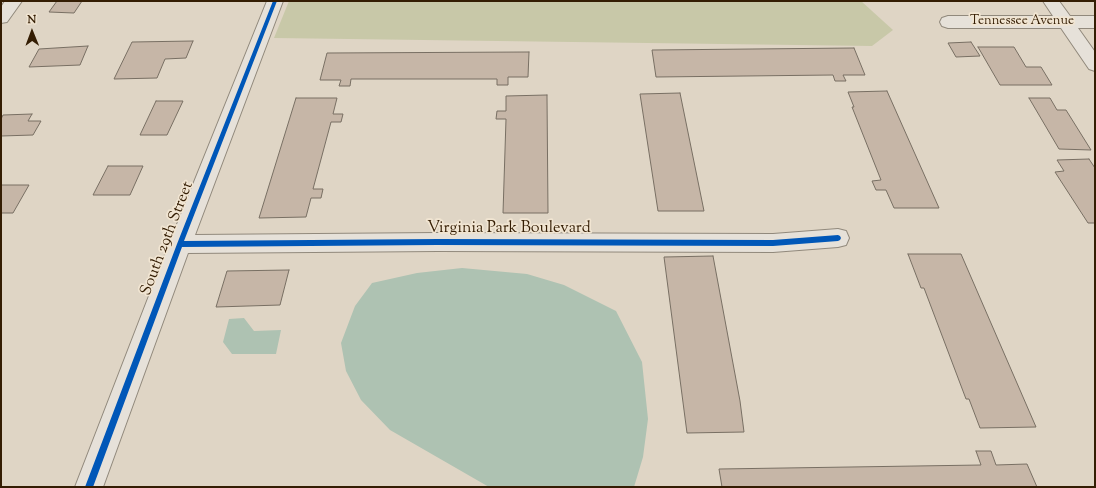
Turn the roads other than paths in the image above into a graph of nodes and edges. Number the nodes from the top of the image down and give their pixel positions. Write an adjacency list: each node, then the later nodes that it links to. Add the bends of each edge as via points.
1 (14, 1): 4 (street)
2 (275, 1): 10 (street, South 29th Street)
3 (1051, 1): 7 (street)
4 (1, 18)
5 (948, 22): 7 (street, Tennessee Avenue)
6 (1095, 22): 7 (street, Tennessee Avenue)
7 (1066, 23): 8 (street)
8 (1095, 65)
9 (838, 238): 10 (street, Virginia Park Boulevard, via 773,243)
10 (180, 244): 11 (street, South 29th Street)
11 (89, 487)

